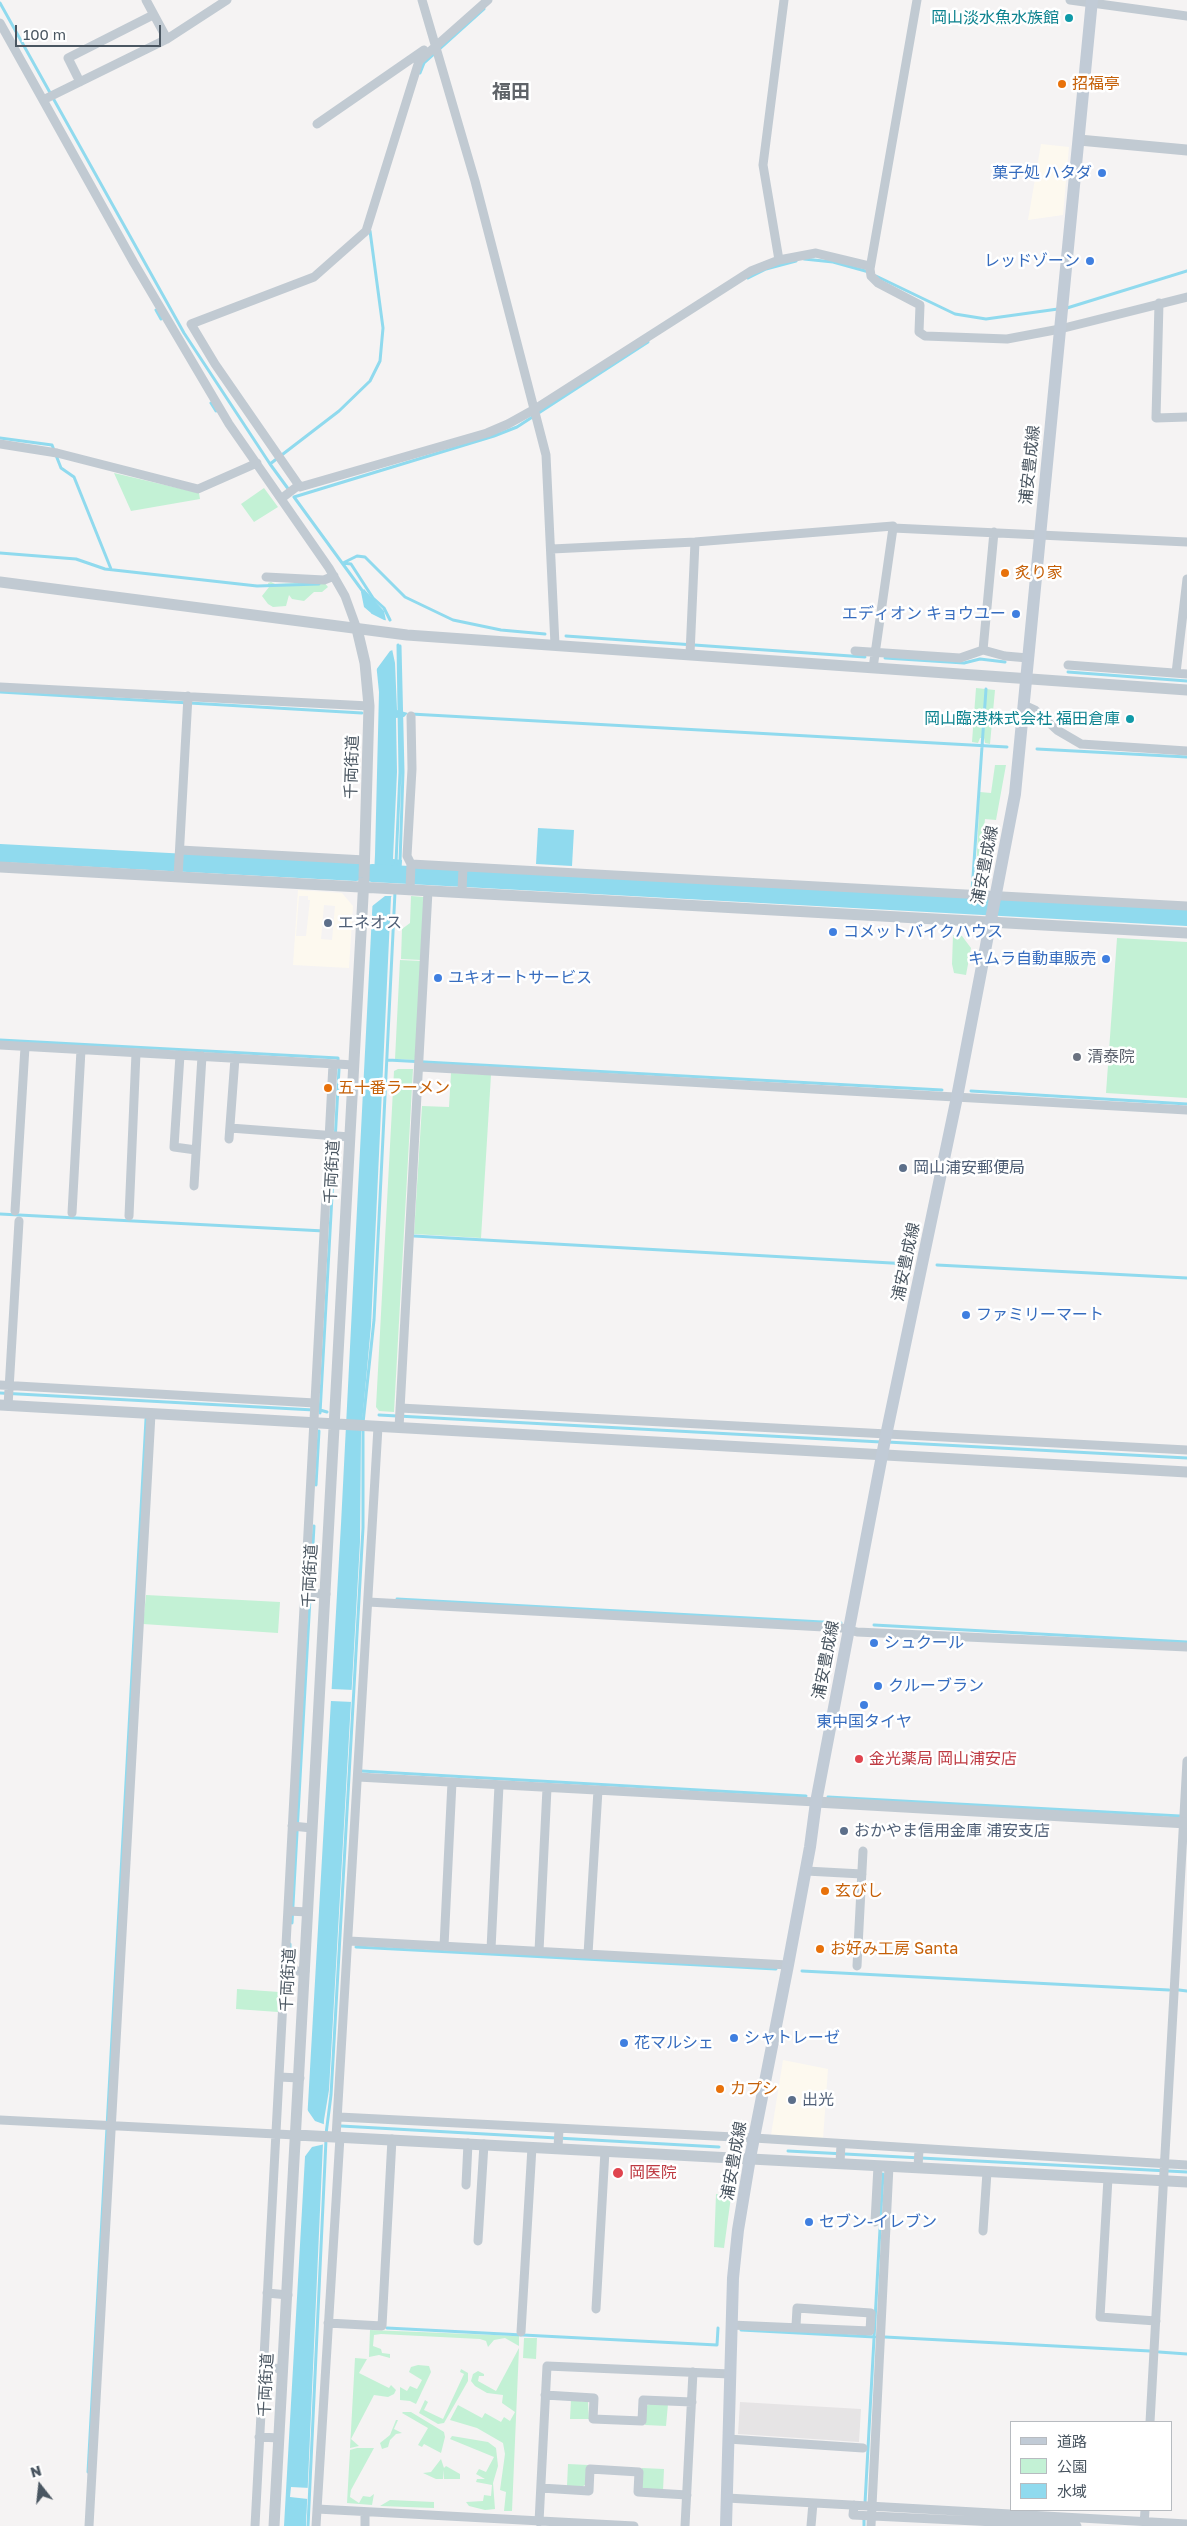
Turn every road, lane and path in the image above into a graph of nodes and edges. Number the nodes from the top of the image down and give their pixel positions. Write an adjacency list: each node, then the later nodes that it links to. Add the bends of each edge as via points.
1 (146, 0): 9 (street)
2 (227, 0): 12 (street)
3 (422, 0): 13 (street)
4 (488, 0): 13 (street)
5 (784, 0): 19 (street, via 763,165)
6 (917, 0): 20 (street)
7 (1070, 0): 8 (street)
8 (1092, 2): 10 (street); 17 (main road, 浦安豊成線)
9 (153, 16): 12 (street); 14 (street, via 68,58)
10 (1187, 16)
11 (0, 23): 15 (street)
12 (167, 39): 14 (street)
13 (436, 49): 16 (street); 24 (street, via 475,181); 28 (street, via 419,61 366,231 314,277 191,324)
14 (80, 82): 15 (street)
15 (49, 98): 27 (street, via 229,424)
16 (318, 124)
17 (1079, 140): 18 (street); 23 (main road, 浦安豊成線)
18 (1187, 150)
19 (779, 260): 20 (street, via 816,253); 24 (street, via 738,278)
20 (870, 270): 23 (street, via 887,289 920,305 918,328 926,336 1007,339)
21 (1187, 297): 22 (street)
22 (1159, 303): 23 (street); 25 (street, via 1156,418)
23 (1060, 329): 32 (main road, 浦安豊成線)
24 (536, 413): 28 (street, via 487,433); 35 (street, via 546,456)
25 (1187, 417)
26 (0, 444): 27 (street, via 54,452 198,489)
27 (257, 463): 29 (street)
28 (298, 486): 29 (street)
29 (284, 497): 36 (street)
30 (893, 528): 31 (street); 33 (street, via 863,527); 45 (street)
31 (994, 532): 32 (street); 43 (street)
32 (1040, 535): 34 (street); 46 (main road, 浦安豊成線)
33 (695, 542): 35 (street); 42 (street)
34 (1187, 542)
35 (552, 549): 41 (street)
36 (334, 576): 37 (street, via 324,580); 40 (street)
37 (266, 577)
38 (1187, 579): 49 (street)
39 (0, 582): 40 (street)
40 (357, 629): 41 (street); 56 (street, 千両街道, via 366,663)
41 (555, 645): 42 (street)
42 (690, 648): 48 (street)
43 (983, 650): 45 (street, via 960,658); 46 (street)
44 (855, 651): 45 (street)
45 (876, 652): 48 (street)
46 (1028, 658): 51 (main road, 浦安豊成線)
47 (1068, 665): 49 (street)
48 (873, 668): 51 (street)
49 (1176, 673): 50 (street)
50 (1187, 674)
51 (1026, 679): 53 (street); 55 (main road, 浦安豊成線)
52 (0, 687): 54 (street)
53 (1187, 690)
54 (188, 701): 56 (street); 60 (street)
55 (1024, 705): 58 (street, via 1081,744); 68 (main road, 浦安豊成線, via 1015,794)
56 (369, 706): 59 (street, 千両街道)
57 (411, 716): 62 (street, via 412,769 407,856)
58 (1187, 751)
59 (365, 860): 60 (street); 65 (street, 千両街道)
60 (179, 863): 61 (street); 65 (street)
61 (0, 867)
62 (411, 867): 63 (street); 64 (street)
63 (463, 869): 66 (street); 68 (street)
64 (407, 886): 65 (street); 67 (street)
65 (368, 887): 81 (street, 千両街道)
66 (462, 889): 67 (street); 70 (street)
67 (428, 891): 79 (street)
68 (996, 897): 69 (street); 70 (main road, 浦安豊成線)
69 (1187, 906)
70 (992, 917): 71 (street); 82 (main road, 浦安豊成線)
71 (1187, 932)
72 (0, 1045): 73 (street)
73 (25, 1047): 74 (street); 90 (street)
74 (81, 1050): 75 (street); 91 (street)
75 (136, 1053): 76 (street); 92 (street)
76 (180, 1055): 77 (street); 88 (street, via 174,1147)
77 (202, 1056): 78 (street); 88 (street)
78 (235, 1058): 80 (street); 84 (street)
79 (420, 1063): 82 (street); 97 (street)
80 (332, 1064): 81 (street); 85 (street)
81 (354, 1065): 86 (street, 千両街道)
82 (957, 1097): 83 (street); 100 (main road, 浦安豊成線)
83 (1187, 1110)
84 (230, 1128): 85 (street); 87 (street)
85 (333, 1136): 86 (street); 95 (street)
86 (350, 1137): 98 (street, 千両街道)
87 (229, 1139)
88 (196, 1150): 89 (street)
89 (194, 1186)
90 (15, 1211)
91 (72, 1213)
92 (129, 1216)
93 (19, 1221): 94 (street)
94 (6, 1395): 95 (street); 96 (street)
95 (314, 1412): 96 (street); 98 (street); 103 (street)
96 (151, 1414): 136 (street)
97 (400, 1417): 99 (street); 100 (street); 100 (street)
98 (339, 1424): 99 (street); 104 (street, 千両街道)
99 (372, 1426): 105 (street)
100 (884, 1443): 101 (street); 102 (street); 106 (main road, 浦安豊成線)
101 (1187, 1450)
102 (1187, 1472)
103 (308, 1593): 104 (street); 116 (street)
104 (326, 1594): 117 (street, 千両街道)
105 (368, 1602): 106 (street); 109 (street)
106 (848, 1630): 107 (street); 114 (main road, 浦安豊成線)
107 (1187, 1648)
108 (1187, 1761): 115 (street)
109 (358, 1778): 110 (street); 123 (street)
110 (452, 1782): 111 (street); 124 (street)
111 (499, 1785): 112 (street); 125 (street)
112 (547, 1788): 113 (street); 126 (street)
113 (598, 1790): 114 (street); 127 (street)
114 (816, 1802): 115 (street); 119 (main road, 浦安豊成線)
115 (1185, 1823): 152 (street)
116 (296, 1827): 117 (street); 121 (street)
117 (312, 1828): 122 (street, 千両街道)
118 (863, 1850): 120 (street)
119 (806, 1871): 120 (street); 128 (main road, 浦安豊成線)
120 (862, 1874): 129 (street)
121 (291, 1911): 122 (street); 130 (street)
122 (308, 1912): 131 (street, 千両街道)
123 (349, 1941): 124 (street); 134 (street)
124 (444, 1946): 125 (street)
125 (491, 1949): 126 (street)
126 (539, 1951): 127 (street)
127 (588, 1954): 128 (street)
128 (788, 1965): 141 (main road, 浦安豊成線)
129 (857, 1966)
130 (284, 1970): 131 (street); 132 (street)
131 (305, 1971): 133 (street, 千両街道)
132 (278, 2077): 133 (street); 137 (street)
133 (300, 2078): 138 (street, 千両街道)
134 (339, 2117): 139 (street); 140 (street, via 395,2118)
135 (0, 2120): 136 (street)
136 (107, 2126): 137 (street); 192 (street)
137 (276, 2134): 138 (street); 160 (street)
138 (301, 2135): 139 (street); 161 (street, 千両街道)
139 (335, 2136): 142 (street); 164 (street)
140 (559, 2138): 141 (street); 145 (street); 146 (street)
141 (754, 2138): 147 (street); 148 (main road, 浦安豊成線)
142 (392, 2139): 143 (street); 164 (street, via 382,2326)
143 (468, 2143): 144 (street); 156 (street)
144 (484, 2144): 145 (street); 159 (street)
145 (532, 2147): 167 (street)
146 (605, 2151): 148 (street); 162 (street)
147 (840, 2153): 148 (street); 149 (street); 151 (street)
148 (750, 2158): 165 (main road, 浦安豊成線, via 738,2230)
149 (918, 2158): 151 (street); 152 (street); 153 (street)
150 (1187, 2165): 152 (street)
151 (884, 2166): 157 (street); 183 (street)
152 (1165, 2171): 154 (street); 155 (street); 163 (street)
153 (987, 2172): 154 (street); 158 (street)
154 (1108, 2178): 163 (street, via 1100,2317)
155 (1187, 2182)
156 (466, 2185)
157 (875, 2222)
158 (983, 2231)
159 (478, 2241)
160 (271, 2294): 161 (street); 168 (street)
161 (288, 2295): 169 (street, 千両街道)
162 (596, 2309)
163 (1156, 2321): 174 (street)
164 (328, 2323): 184 (street)
165 (731, 2325): 166 (street, via 784,2329); 171 (main road, 浦安豊成線)
166 (796, 2326): 166 (street, via 870,2331 871,2313 797,2308)
167 (521, 2332)
168 (267, 2367): 169 (street); 175 (street)
169 (283, 2368): 176 (street, 千両街道)
170 (693, 2372): 171 (street); 172 (street, via 547,2366); 173 (street)
171 (730, 2374): 177 (main road, 浦安豊成線)
172 (545, 2395): 173 (street, via 594,2398 593,2419 642,2421 644,2400); 179 (street)
173 (692, 2402): 180 (street)
174 (1150, 2421)
175 (263, 2437): 176 (street); 193 (street)
176 (279, 2438): 194 (street, 千両街道)
177 (728, 2439): 178 (street); 181 (main road, 浦安豊成線)
178 (863, 2448)
179 (541, 2488): 180 (street, via 589,2491 590,2469 640,2472 638,2492); 189 (street)
180 (687, 2495): 199 (street)
181 (727, 2498): 182 (street); 200 (main road, 浦安豊成線)
182 (813, 2503): 183 (street); 201 (street)
183 (867, 2509): 190 (street); 202 (street); 203 (street)
184 (317, 2510): 186 (street); 195 (street)
185 (1146, 2511): 190 (street)
186 (365, 2512): 187 (street); 196 (street)
187 (434, 2516): 188 (street); 197 (street)
188 (482, 2522): 189 (street)
189 (540, 2522): 198 (street)
190 (1145, 2524): 191 (street)
191 (1187, 2524)
192 (89, 2526)
193 (254, 2526)
194 (274, 2526)
195 (316, 2526)
196 (365, 2526)
197 (433, 2526)
198 (634, 2526)
199 (685, 2526)
200 (726, 2526)
201 (812, 2526)
202 (871, 2526)
203 (1077, 2526)

